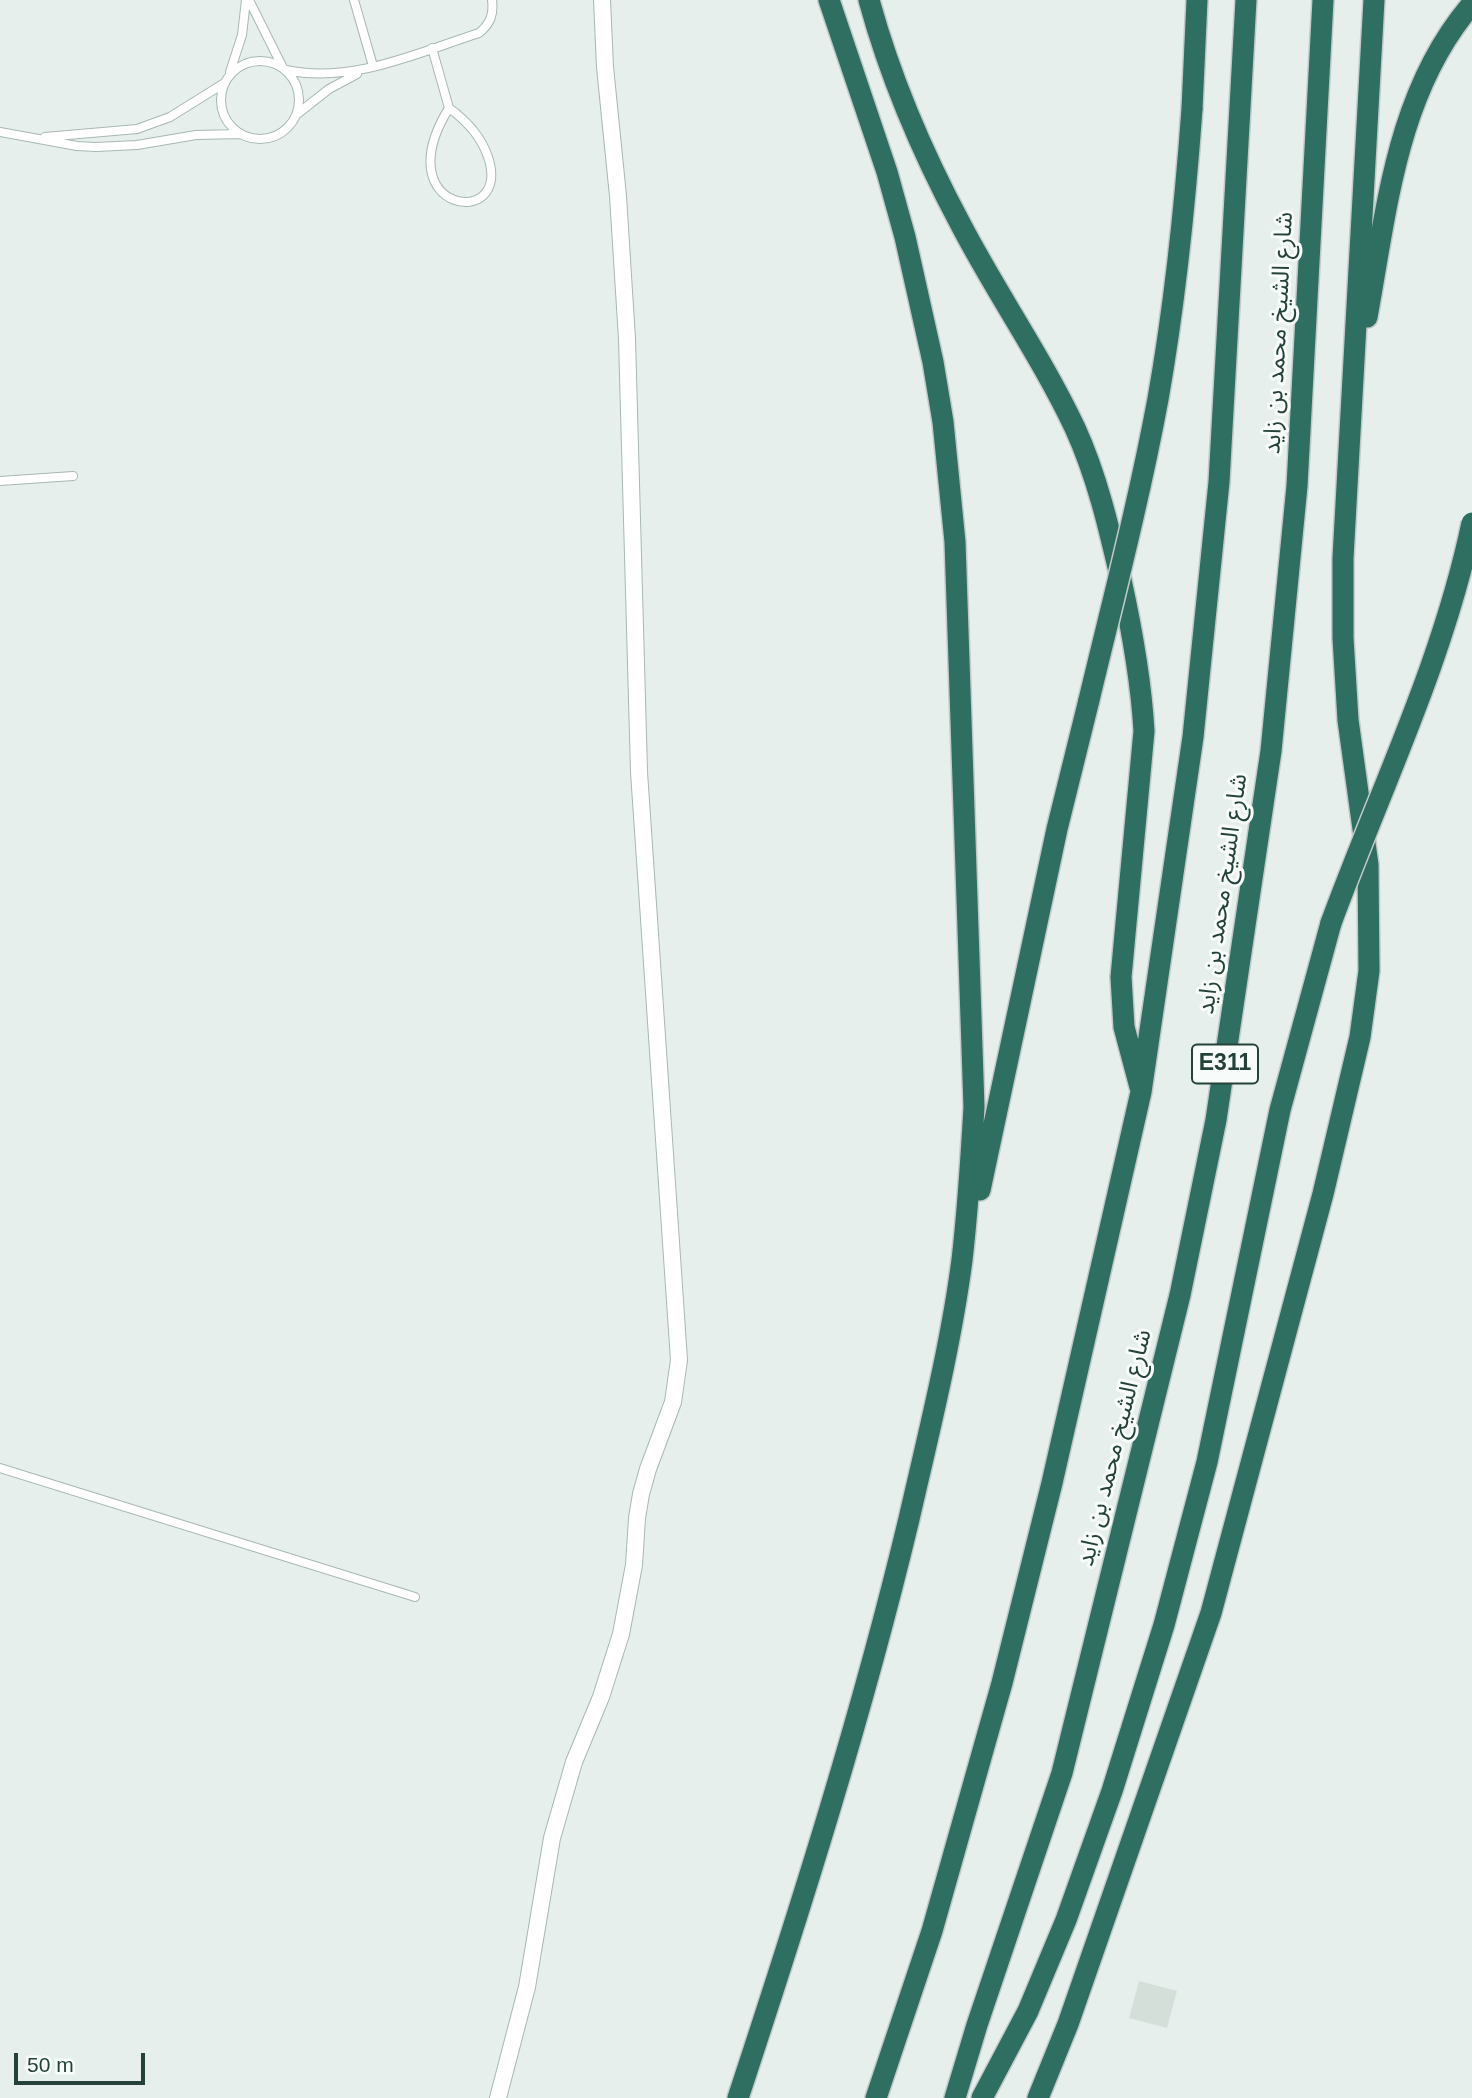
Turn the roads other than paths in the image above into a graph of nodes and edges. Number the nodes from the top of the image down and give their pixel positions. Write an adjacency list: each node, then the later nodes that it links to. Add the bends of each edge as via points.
1 (247, 0): 14 (lane); 15 (lane, via 242,35)
2 (354, 0): 13 (lane)
3 (492, 0): 12 (lane, via 486,28)
4 (602, 0): 29 (street, via 627,339 639,772 679,1360 673,1402 641,1494 621,1634 574,1762 552,1838 527,1987)
5 (829, 0): 26 (highway, via 905,237 933,362 950,482 974,1082)
6 (869, 0): 25 (highway, via 928,157 1075,430 1112,538 1142,690 1144,731 1120,996)
7 (1196, 0): 26 (highway, bridge, via 1192,109 1176,284 1157,400)
8 (1246, 0): 25 (highway, شارع الشيخ محمد بن زايد, via 1217,496 1193,737)
9 (1323, 0): 32 (highway, شارع الشيخ محمد بن زايد / E311, via 1294,512 1271,751 1216,1120 1180,1295 1062,1773)
10 (1374, 0): 21 (highway)
11 (1472, 4): 21 (highway, via 1414,98 1395,165)
12 (432, 48): 13 (lane); 16 (lane)
13 (373, 66): 14 (lane, via 339,75); 17 (lane, via 329,89)
14 (285, 69): 15 (lane, via 260,60 237,68); 17 (lane, via 297,86)
15 (226, 80): 19 (lane, via 222,113); 20 (lane, via 170,117 137,129)
16 (449, 108): 16 (lane, via 437,131 431,167 442,194 464,203 485,192 491,169 479,136)
17 (296, 115): 19 (lane, via 273,137)
18 (0, 131): 20 (lane)
19 (241, 134): 20 (lane, via 96,147)
20 (39, 138)
21 (1351, 405): 34 (highway, via 1343,638 1348,720 1368,865 1369,971 1360,1037 1323,1195 1211,1613)
22 (73, 476): 23 (lane)
23 (0, 481)
24 (1472, 523): 33 (highway, bridge, via 1420,701 1331,923 1280,1110 1210,1450 1164,1625 1066,1920 1028,2011)
25 (1142, 1092): 31 (highway, شارع الشيخ محمد بن زايد, via 1002,1683 932,1931)
26 (961, 1262): 30 (highway, via 922,1463 872,1667 811,1875)
27 (0, 1468): 28 (lane)
28 (415, 1597)
29 (498, 2098)
30 (738, 2098)
31 (876, 2098)
32 (955, 2098)
33 (982, 2098)
34 (1038, 2098)

